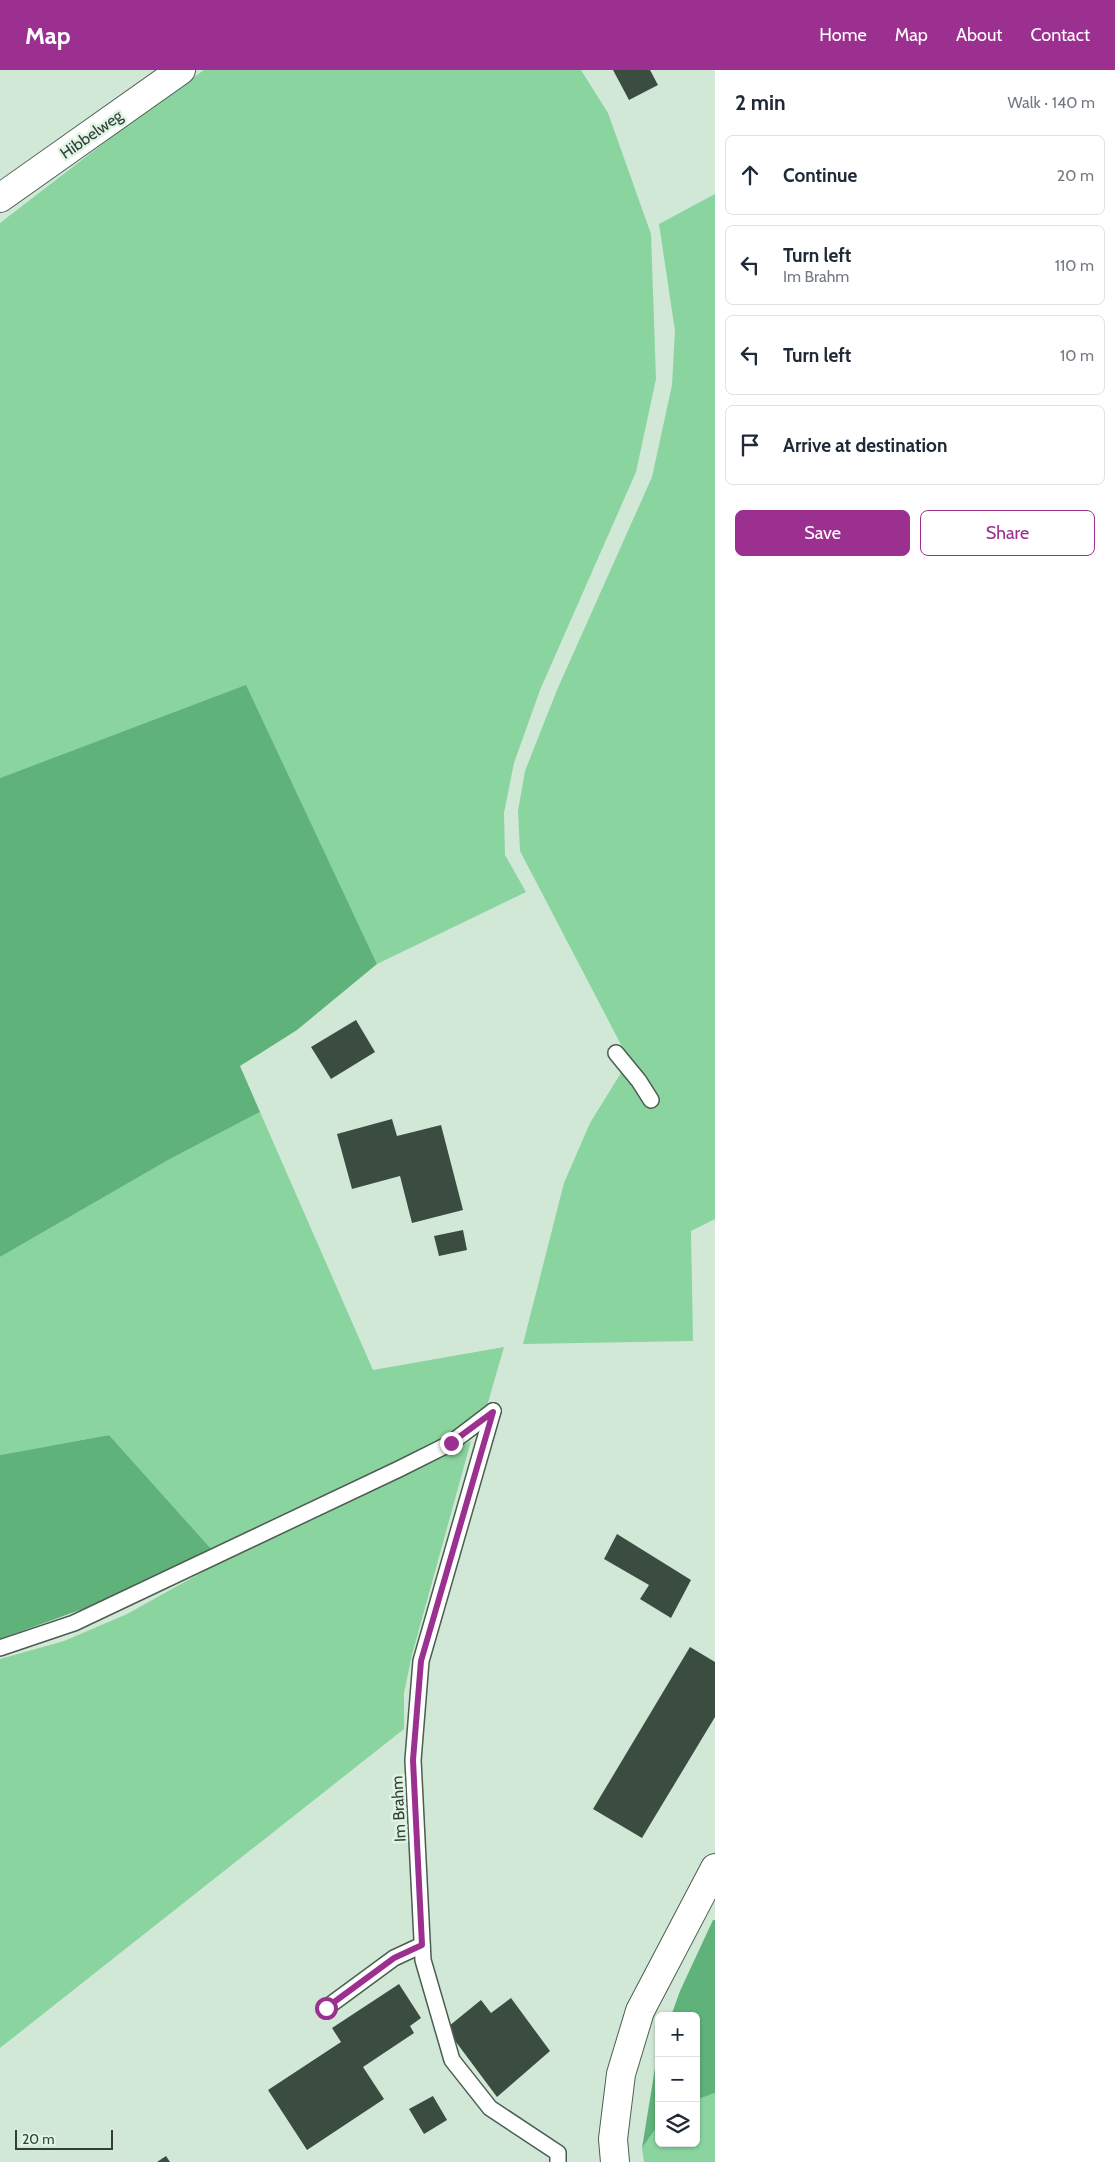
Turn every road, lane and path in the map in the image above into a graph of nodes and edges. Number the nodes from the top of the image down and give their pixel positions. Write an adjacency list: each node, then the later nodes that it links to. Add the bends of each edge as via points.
1 (181, 70): 2 (main road, Hibbelweg)
2 (0, 198)
3 (616, 1053): 4 (lane)
4 (651, 1100)
5 (0, 1648): 7 (lane, Im Brahm, via 74,1623 399,1469 451,1443 493,1412 421,1661 413,1760)
6 (715, 1868): 10 (main road, via 640,2010 621,2074 613,2138)
7 (422, 1945): 8 (lane, via 394,1958); 9 (lane, Im Brahm, via 423,1960 452,2060 490,2108 558,2153)
8 (326, 2008)
9 (558, 2162)
10 (615, 2162)

